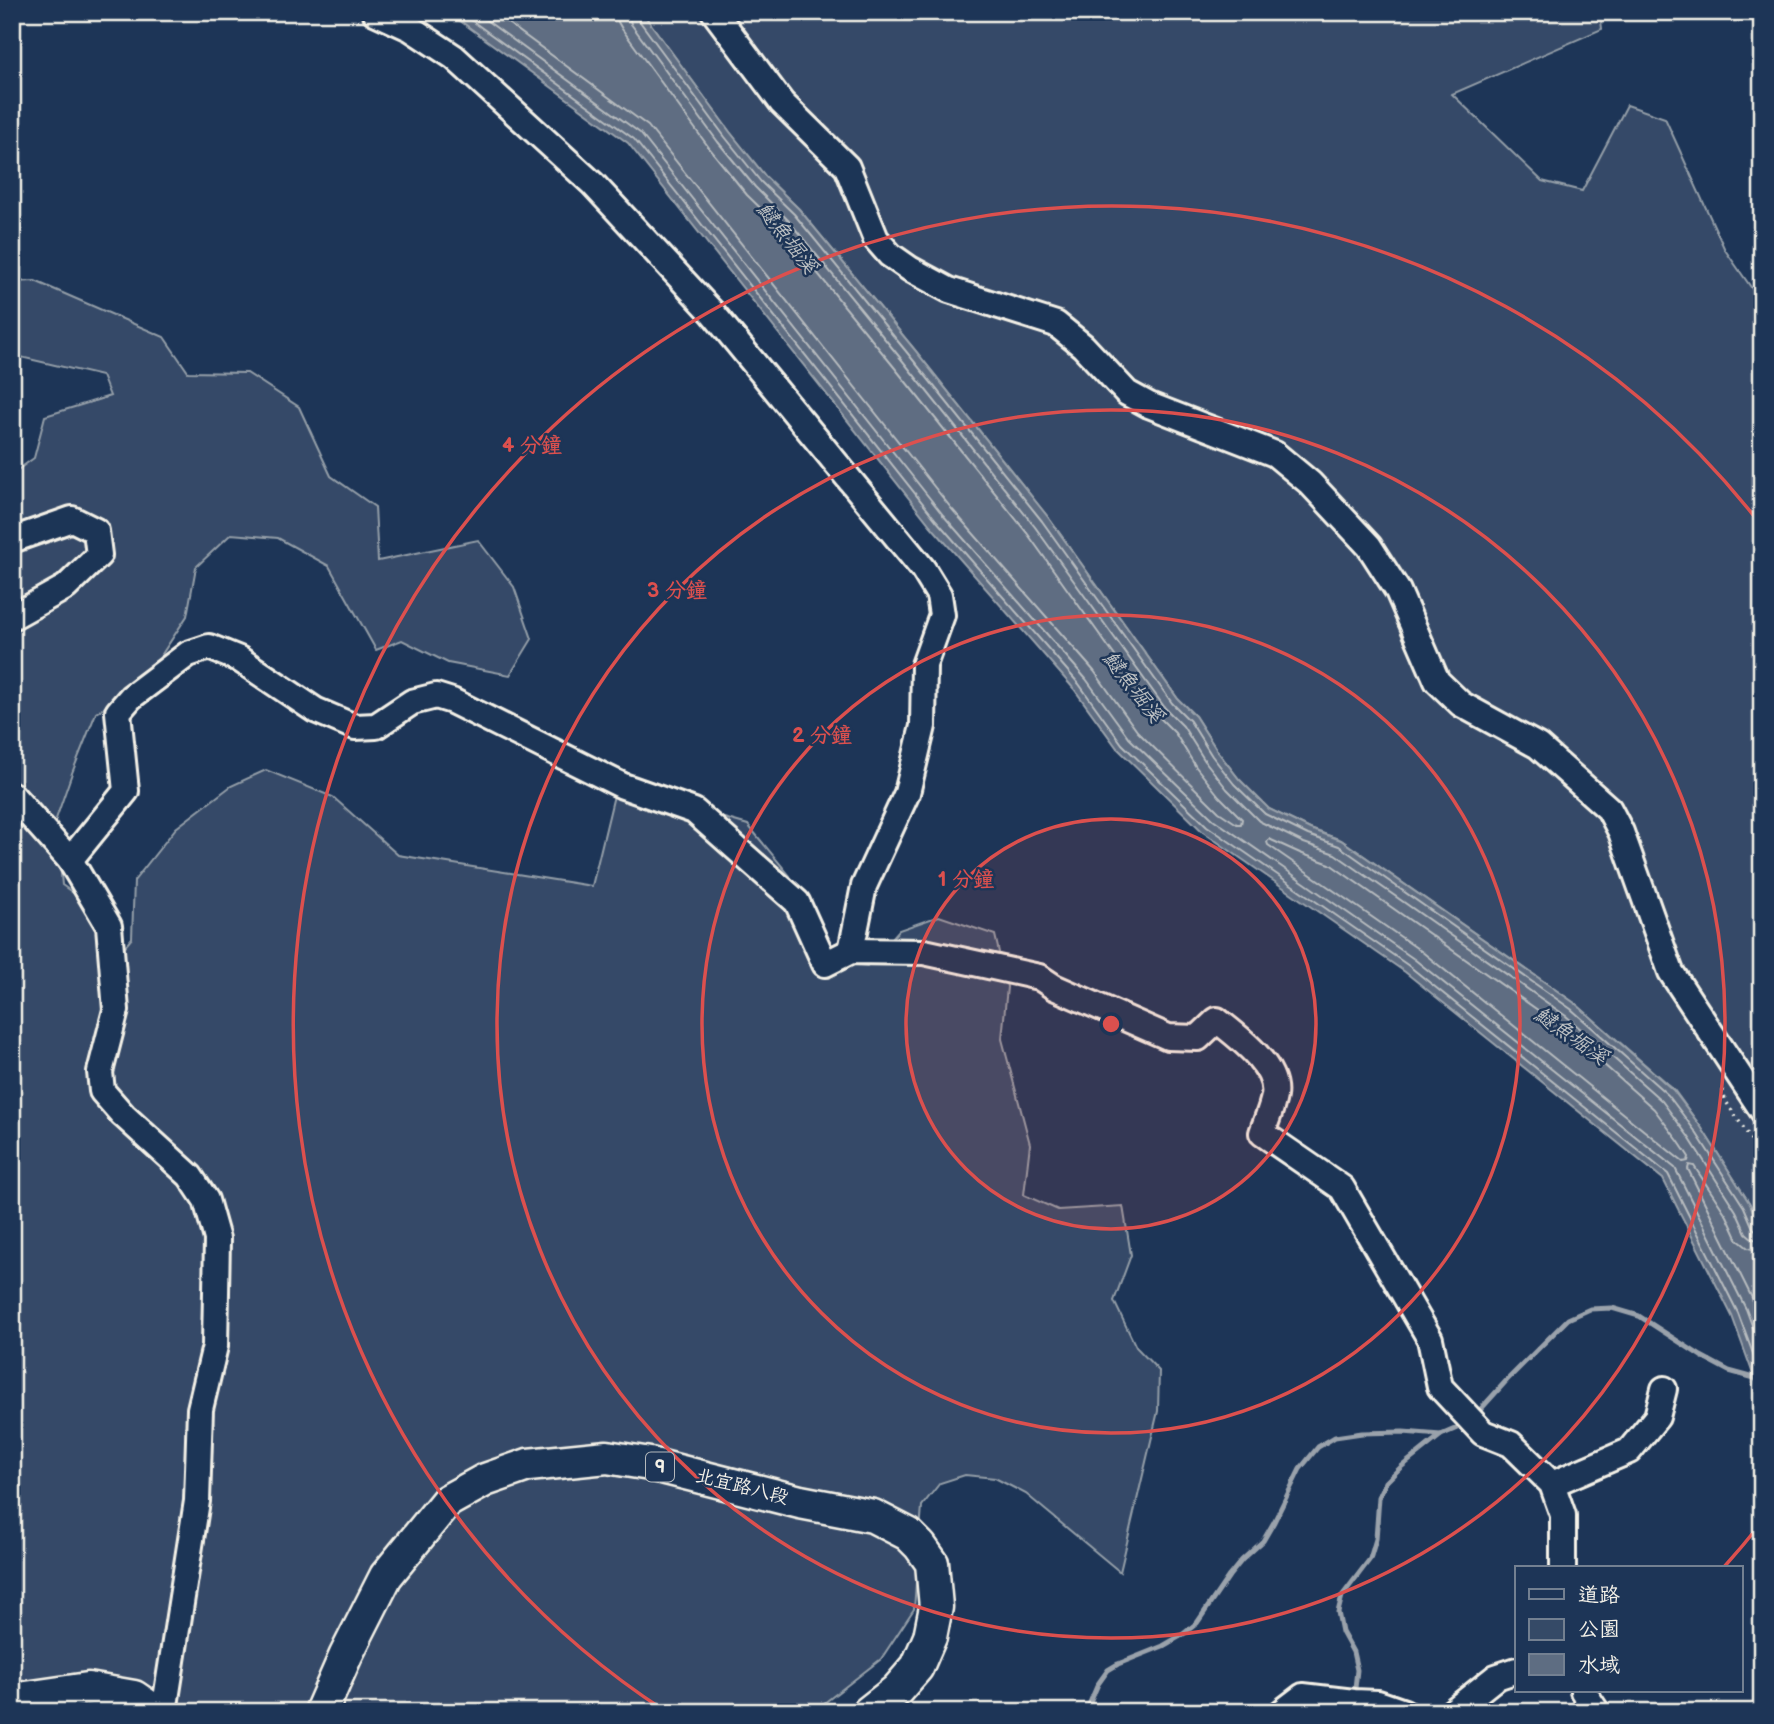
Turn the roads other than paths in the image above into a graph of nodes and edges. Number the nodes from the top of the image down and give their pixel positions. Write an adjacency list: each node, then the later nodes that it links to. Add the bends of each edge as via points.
1 (375, 12): 7 (street, via 454,57 593,184 712,312 923,569 939,595 942,615 924,665 923,726 907,793 864,886)
2 (714, 12): 8 (street, via 782,103 847,167 876,239 890,256 949,290 1056,324 1127,393 1275,454 1310,483 1369,546 1398,591 1437,681 1461,704 1538,746 1609,809 1671,972)
3 (12, 540): 4 (street, via 72,519 96,531 99,555 66,587)
4 (12, 617)
5 (12, 795): 6 (street)
6 (70, 860): 7 (street, via 126,791 118,712 188,654 209,647 239,659 315,710 355,727 376,726 412,702 436,696 623,786 694,811 797,902 825,964); 16 (street, via 109,926 116,1010 100,1072 102,1091 190,1176 206,1200 217,1239 215,1346 200,1409 197,1501)
7 (851, 951): 10 (street, via 924,952 1039,977 1168,1037 1198,1038 1217,1020 1251,1048 1272,1078 1275,1095 1262,1133 1342,1188 1430,1339 1440,1387 1483,1433 1511,1444)
8 (1762, 1110)
9 (1664, 1390): 10 (street, via 1657,1417 1629,1451)
10 (1552, 1484): 11 (street, via 1563,1515)
11 (1563, 1566)
12 (1515, 1671): 21 (street, via 1496,1677)
13 (1584, 1692): 22 (street)
14 (12, 1700): 15 (main road, via 88,1689 134,1697)
15 (156, 1712)
16 (164, 1712)
17 (321, 1712): 18 (main road, 北宜路八段 / 9, via 386,1576 447,1501 485,1480 528,1465 607,1457 873,1516 908,1534 932,1563 936,1607 930,1637 917,1667)
18 (869, 1712)
19 (1282, 1712): 20 (street, via 1303,1696 1378,1703)
20 (1404, 1712)
21 (1452, 1712)
22 (1597, 1712)

